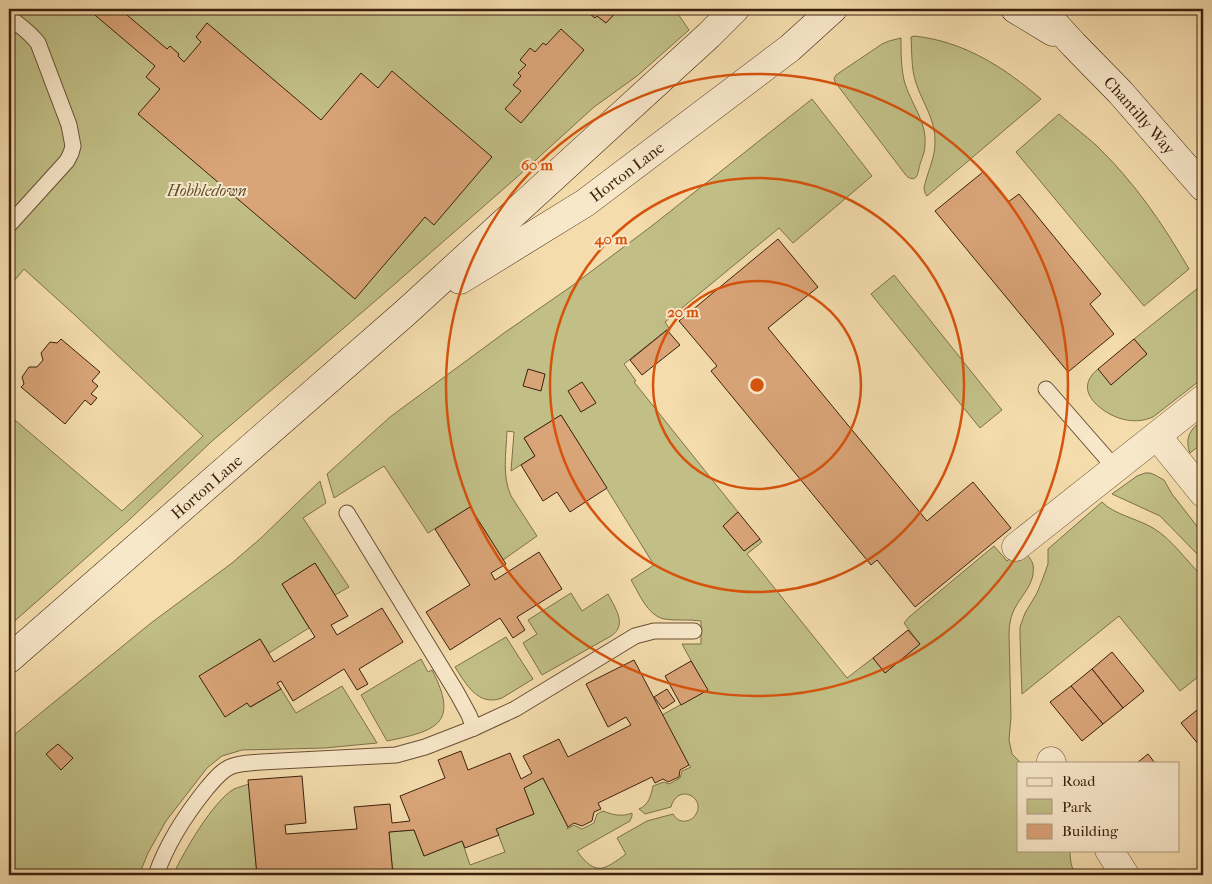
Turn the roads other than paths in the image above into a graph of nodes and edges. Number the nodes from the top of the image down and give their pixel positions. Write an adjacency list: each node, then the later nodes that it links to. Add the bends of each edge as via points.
1 (735, 9): 9 (street, Horton Lane)
2 (832, 9): 9 (street, Horton Lane, via 790,48 585,204)
3 (1015, 9): 6 (street, Chantilly Way)
4 (1041, 9): 6 (street, Chantilly Way)
5 (9, 17): 8 (lane, via 38,43 69,125 73,146 67,161)
6 (1074, 45): 7 (street, Chantilly Way)
7 (1203, 187)
8 (9, 225)
9 (405, 313): 18 (street, Horton Lane)
10 (1046, 389): 13 (lane)
11 (1203, 399): 12 (street)
12 (1157, 436): 13 (street); 14 (street)
13 (1115, 468): 16 (street)
14 (1203, 493)
15 (347, 513): 19 (lane, via 457,694)
16 (1016, 547)
17 (694, 631): 19 (lane, via 654,631 635,636 531,700)
18 (9, 659)
19 (474, 728): 21 (lane, via 396,755 231,766 210,784 185,819 165,852)
20 (1110, 852): 22 (street)
21 (156, 875)
22 (1125, 875)

